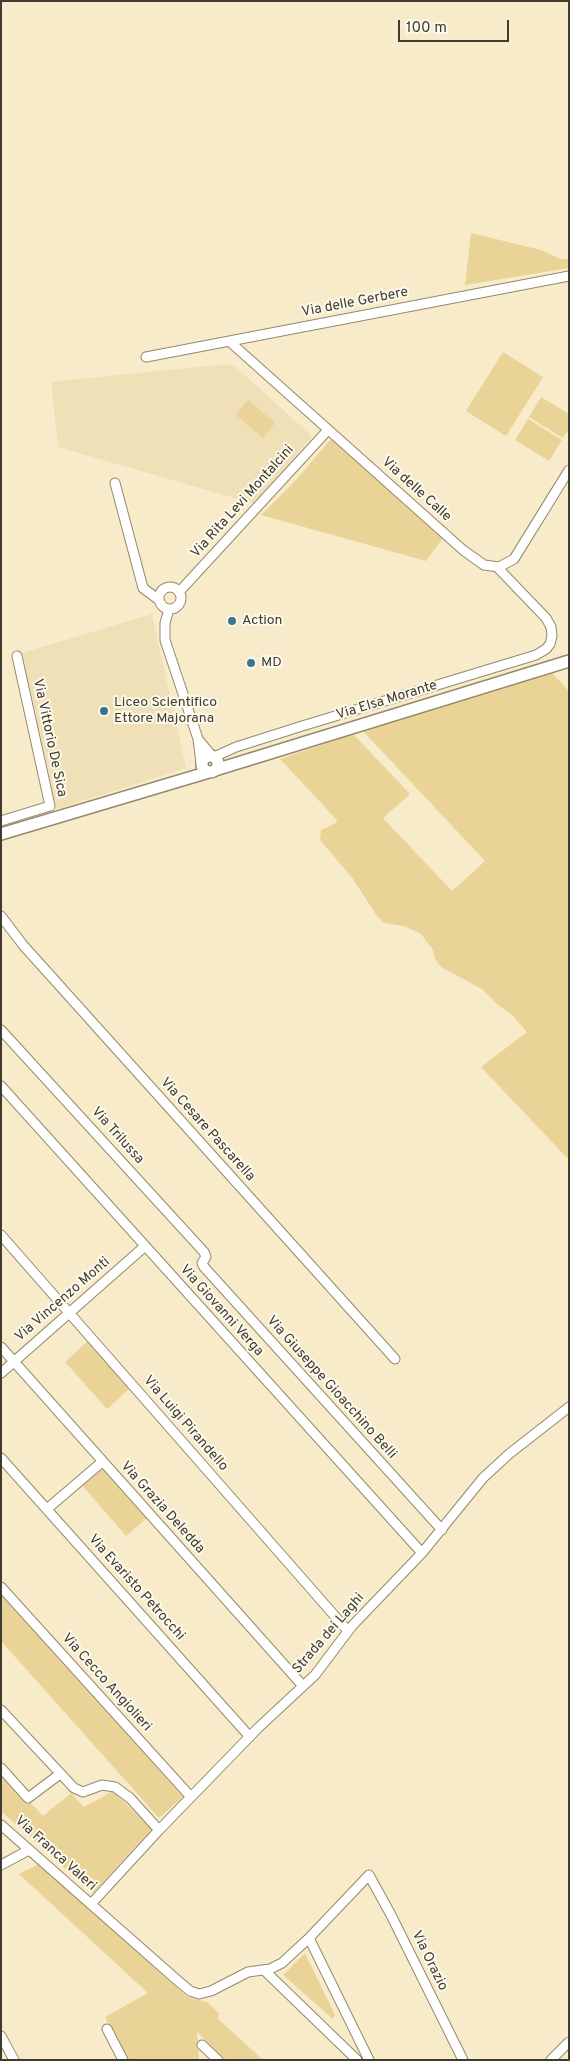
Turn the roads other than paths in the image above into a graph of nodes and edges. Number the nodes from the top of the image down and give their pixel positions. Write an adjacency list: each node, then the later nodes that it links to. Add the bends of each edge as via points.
1 (569, 276): 2 (street, Via delle Gerbere)
2 (229, 341): 3 (street, Via delle Gerbere); 4 (street, Via delle Calle)
3 (146, 357)
4 (328, 430): 7 (street, Via delle Calle, via 467,554 480,563); 8 (street, Via Rita Levi Montalcini)
5 (569, 470): 7 (street, via 517,554 507,564)
6 (115, 483): 9 (street, via 143,588)
7 (497, 567): 14 (street, via 546,618 552,636 546,650)
8 (179, 592): 9 (street, via 166,588 160,593); 10 (street, Via Rita Levi Montalcini, via 181,599 178,605)
9 (159, 600): 10 (street, via 162,607)
10 (170, 609): 13 (street, Via Rita Levi Montalcini, via 165,623 165,640)
11 (16, 656): 16 (street, Via Vittorio De Sica, via 50,806)
12 (569, 661): 15 (street, Via Elsa Morante)
13 (198, 739): 14 (street); 15 (street, Via Rita Levi Montalcini)
14 (213, 756): 15 (street, via 218,763)
15 (208, 768): 17 (street, Via Elsa Morante)
16 (1, 821)
17 (1, 834)
18 (1, 916): 26 (street, Via Cesare Pascarella, via 23,945)
19 (1, 1030): 23 (street, Via Trilussa, via 204,1252 206,1256)
20 (1, 1086): 22 (street, Via Giovanni Verga)
21 (1, 1235): 24 (street, Via Luigi Pirandello)
22 (144, 1247): 24 (street, Via Vincenzo Monti); 34 (street, Via Giovanni Verga)
23 (202, 1263): 33 (street, Via Giuseppe Gioacchino Belli)
24 (69, 1313): 27 (street, Via Vincenzo Monti); 36 (street, Via Luigi Pirandello)
25 (1, 1347): 27 (street, Via Grazia Deledda)
26 (395, 1359)
27 (14, 1361): 28 (street, Via Vincenzo Monti); 31 (street, Via Grazia Deledda)
28 (1, 1373)
29 (569, 1407): 33 (street, Strada dei Laghi, via 502,1460 478,1484)
30 (1, 1458): 32 (street, Via Evaristo Petrocchi)
31 (102, 1462): 32 (street); 37 (street, Via Grazia Deledda)
32 (47, 1510): 40 (street, Via Evaristo Petrocchi)
33 (442, 1530): 34 (street, Strada dei Laghi)
34 (422, 1553): 36 (street, Strada dei Laghi)
35 (1, 1588): 43 (street, Via Cecco Angiolieri)
36 (348, 1631): 37 (street, Strada dei Laghi, via 321,1668)
37 (303, 1686): 40 (street, Strada dei Laghi)
38 (1, 1710): 39 (street)
39 (5, 1720): 42 (street)
40 (250, 1737): 43 (street, Strada dei Laghi)
41 (1, 1768): 42 (street, via 28,1798)
42 (60, 1774): 45 (street, via 80,1791 105,1785 118,1789)
43 (191, 1797): 45 (street, Strada dei Laghi)
44 (1, 1825): 46 (street, Via Franca Valeri)
45 (159, 1830): 49 (street, Strada dei Laghi)
46 (29, 1850): 47 (street); 49 (street, Via Franca Valeri)
47 (1, 1865)
48 (369, 1875): 50 (street, Via Franca Valeri); 61 (street, Via Orazio)
49 (91, 1904): 51 (street, Via Franca Valeri, via 193,1992 205,1993 248,1972)
50 (309, 1938): 51 (street, Via Franca Valeri, via 282,1963); 60 (street)
51 (264, 1970): 59 (street)
52 (107, 2029): 57 (street)
53 (1, 2036): 56 (street)
54 (569, 2042): 62 (street)
55 (202, 2044): 58 (street)
56 (14, 2060)
57 (123, 2060)
58 (218, 2060)
59 (357, 2060)
60 (369, 2060)
61 (463, 2060)
62 (551, 2060)

